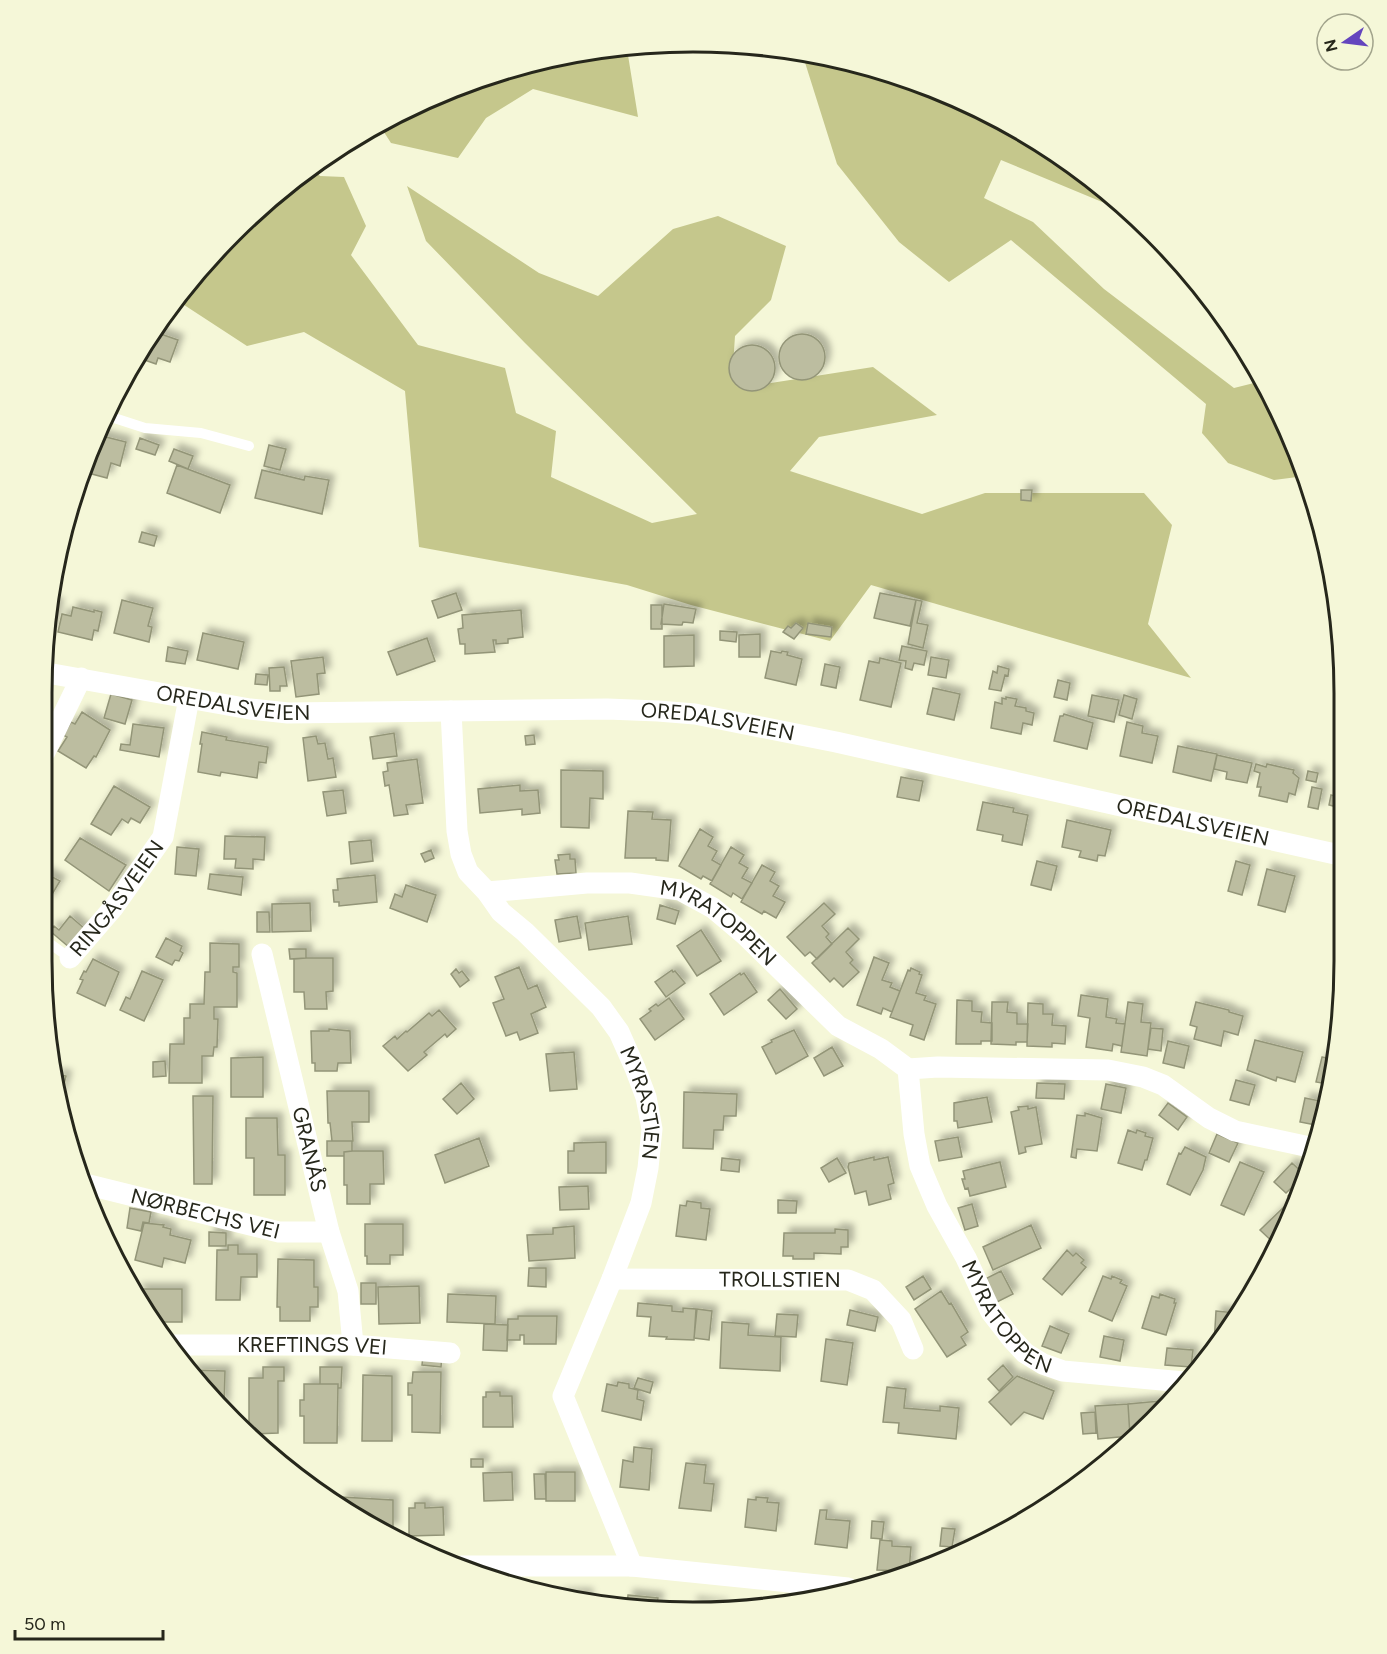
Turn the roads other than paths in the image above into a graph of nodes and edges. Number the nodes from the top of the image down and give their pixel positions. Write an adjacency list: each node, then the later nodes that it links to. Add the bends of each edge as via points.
1 (115, 418): 2 (lane, via 145,428 201,433)
2 (249, 446)
3 (53, 674): 4 (street, OREDALSVEIEN)
4 (81, 678): 5 (street, OREDALSVEIEN); 7 (street)
5 (189, 698): 6 (street, OREDALSVEIEN, via 288,713); 12 (street, RINGÅSVEIEN, via 163,837 113,908)
6 (451, 711): 8 (street, OREDALSVEIEN, via 607,709 695,714); 9 (street, MYRASTIEN, via 460,854 468,872)
7 (52, 738)
8 (1334, 854)
9 (487, 892): 13 (street, MYRATOPPEN, via 630,882 680,891 713,908 745,935 838,1026); 17 (street, MYRASTIEN, via 501,912 600,1007 619,1032 646,1097 652,1129 648,1168 641,1203)
10 (52, 945): 12 (lane, RINGÅSVEIEN)
11 (262, 954): 16 (street, GRANÅS)
12 (70, 958)
13 (908, 1069): 14 (street, via 1108,1070 1163,1085 1209,1118 1235,1131); 22 (street, MYRATOPPEN, via 920,1166 991,1312 1012,1339 1025,1353 1063,1371)
14 (1306, 1147)
15 (94, 1186): 16 (street, NØRBECHS VEI, via 279,1232)
16 (330, 1232): 19 (street, GRANÅS, via 348,1291)
17 (612, 1279): 20 (street, TROLLSTIEN, via 848,1280 873,1290 901,1320); 24 (street, MYRASTIEN, via 563,1396)
18 (181, 1345): 19 (street, KREFTINGS VEI)
19 (353, 1346): 21 (street, KREFTINGS VEI)
20 (913, 1349)
21 (450, 1353)
22 (1176, 1381)
23 (484, 1566): 24 (street)
24 (632, 1566): 25 (street)
25 (831, 1586)

